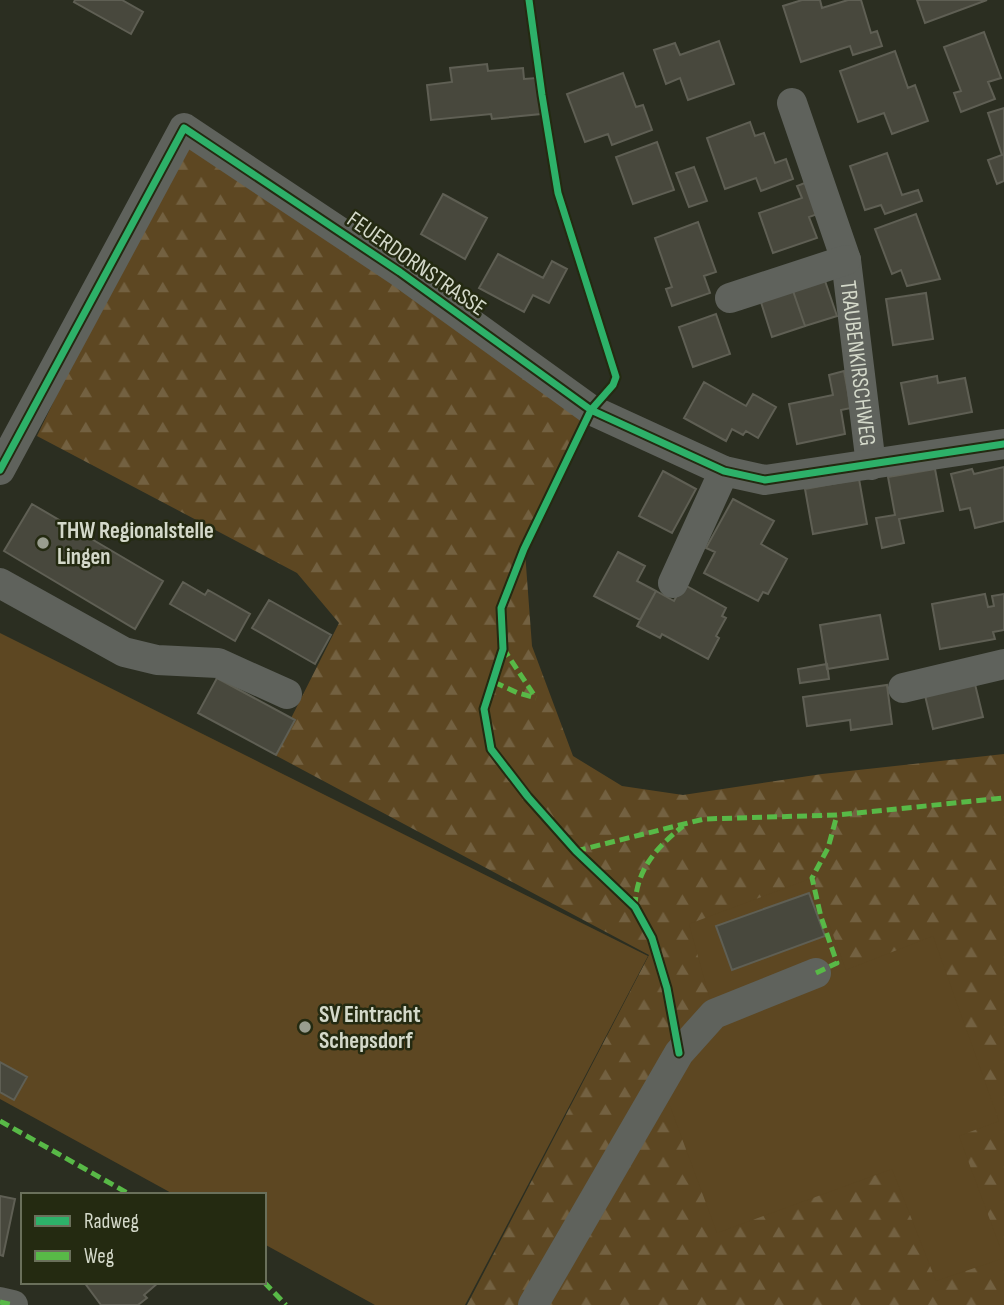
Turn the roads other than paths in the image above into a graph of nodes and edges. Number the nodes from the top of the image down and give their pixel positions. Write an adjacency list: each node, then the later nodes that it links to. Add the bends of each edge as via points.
1 (792, 103): 2 (street, TRAUBENKIRSCHWEG)
2 (846, 260): 3 (street, TRAUBENKIRSCHWEG); 5 (street, TRAUBENKIRSCHWEG)
3 (730, 298)
4 (1004, 444): 5 (street, FEUERDORNSTRASSE)
5 (871, 465): 7 (street, FEUERDORNSTRASSE, via 765,480)
6 (0, 470): 7 (street, FEUERDORNSTRASSE, via 184,128 400,272 591,410)
7 (724, 471): 9 (street)
8 (0, 583): 12 (street, via 124,652 156,660 218,663)
9 (673, 583)
10 (1004, 664): 11 (street)
11 (903, 688)
12 (287, 695)
13 (816, 973): 16 (street, via 714,1014 679,1054)
14 (0, 1302): 15 (street)
15 (13, 1305)
16 (533, 1305)

